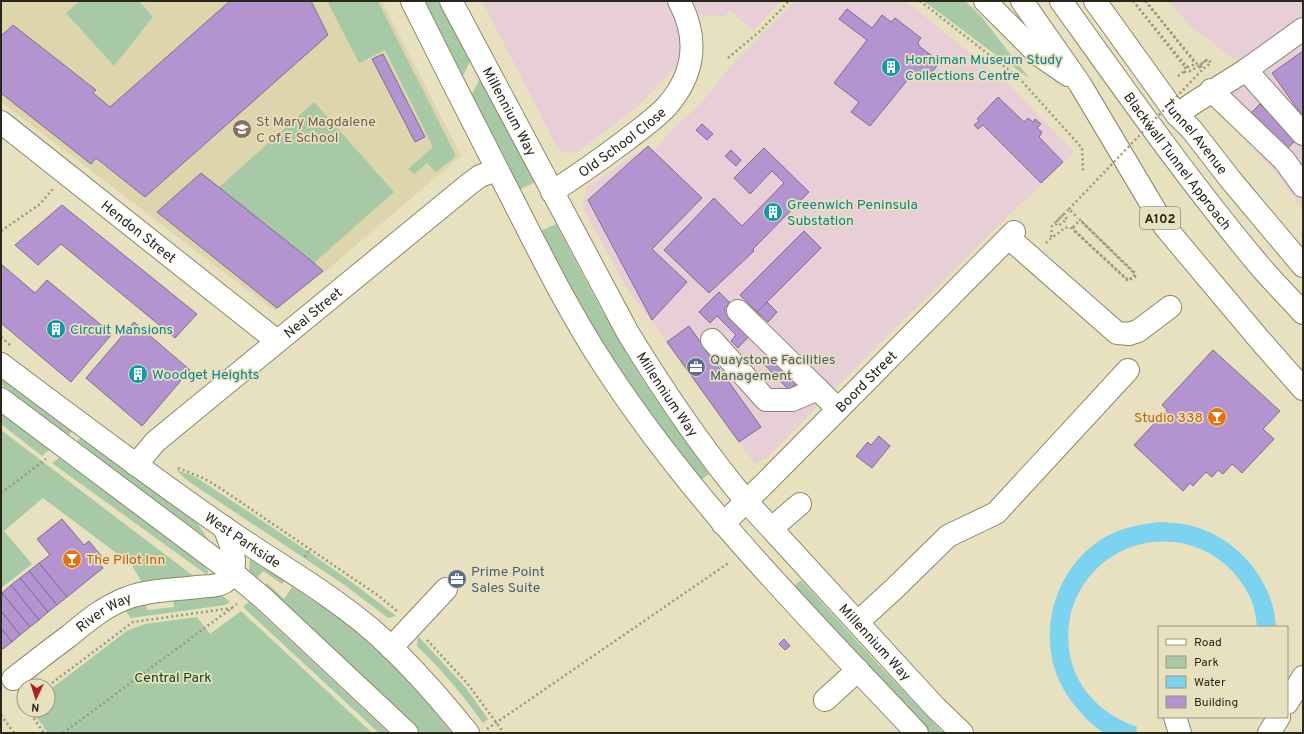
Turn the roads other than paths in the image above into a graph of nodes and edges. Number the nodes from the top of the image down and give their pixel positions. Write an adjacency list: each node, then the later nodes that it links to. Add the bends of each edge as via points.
1 (412, 1): 15 (main road)
2 (451, 1): 17 (main road, Millennium Way)
3 (679, 1): 17 (main road, Old School Close, via 690,27 692,44 683,83 652,120 592,166)
4 (985, 1): 10 (main road, via 1039,55)
5 (1022, 1): 10 (main road, A102)
6 (1061, 1): 21 (main road, Blackwall Tunnel Approach, via 1185,172 1254,260)
7 (1095, 1): 12 (main road, Tunnel Avenue)
8 (1303, 29): 9 (main road)
9 (1246, 70): 11 (main road); 14 (main road)
10 (1080, 84): 26 (main road, A102, via 1166,227)
11 (1211, 90): 12 (main road); 16 (main road, via 1284,160)
12 (1177, 115): 18 (main road, Tunnel Avenue)
13 (1, 122): 23 (main road, Hendon Street)
14 (1303, 134)
15 (497, 170): 23 (main road, Neal Street, via 480,176 468,185); 35 (main road, via 547,267 604,366 678,470)
16 (1303, 186)
17 (552, 192): 33 (main road, Millennium Way, via 653,374 718,467)
18 (1303, 266)
19 (1170, 307): 31 (main road, Boord Street, via 1138,331 1129,334 1117,333 1032,258 1012,235)
20 (738, 311): 28 (main road)
21 (1303, 313)
22 (712, 340): 28 (main road, via 766,400 792,400)
23 (277, 341): 32 (main road, Neal Street, via 155,442)
24 (1, 364): 32 (main road, West Parkside)
25 (1128, 370): 40 (main road, via 996,513 948,536)
26 (1288, 373): 27 (main road, A102); 29 (main road)
27 (1303, 388)
28 (818, 389): 31 (main road)
29 (1303, 396)
30 (1, 399): 38 (main road)
31 (838, 409): 33 (main road, Boord Street)
32 (136, 465): 36 (main road, West Parkside)
33 (746, 501): 35 (main road, Boord Street); 37 (main road, Millennium Way)
34 (800, 504): 37 (main road)
35 (722, 524): 42 (main road)
36 (224, 527): 38 (main road, via 234,557); 41 (main road, West Parkside, via 326,595)
37 (772, 528): 40 (main road, Millennium Way)
38 (233, 573): 44 (main road, River Way, via 225,582 211,586 148,593 129,597 111,605); 50 (main road)
39 (446, 589): 41 (main road)
40 (858, 622): 52 (main road, Millennium Way)
41 (391, 648): 49 (main road, West Parkside)
42 (858, 670): 45 (main road); 51 (main road)
43 (1303, 677): 46 (main road)
44 (13, 679)
45 (824, 700)
46 (1288, 701)
47 (1175, 718): 53 (main road)
48 (1278, 718): 54 (main road)
49 (477, 732)
50 (407, 733)
51 (917, 733)
52 (962, 733)
53 (1180, 733)
54 (1269, 733)

